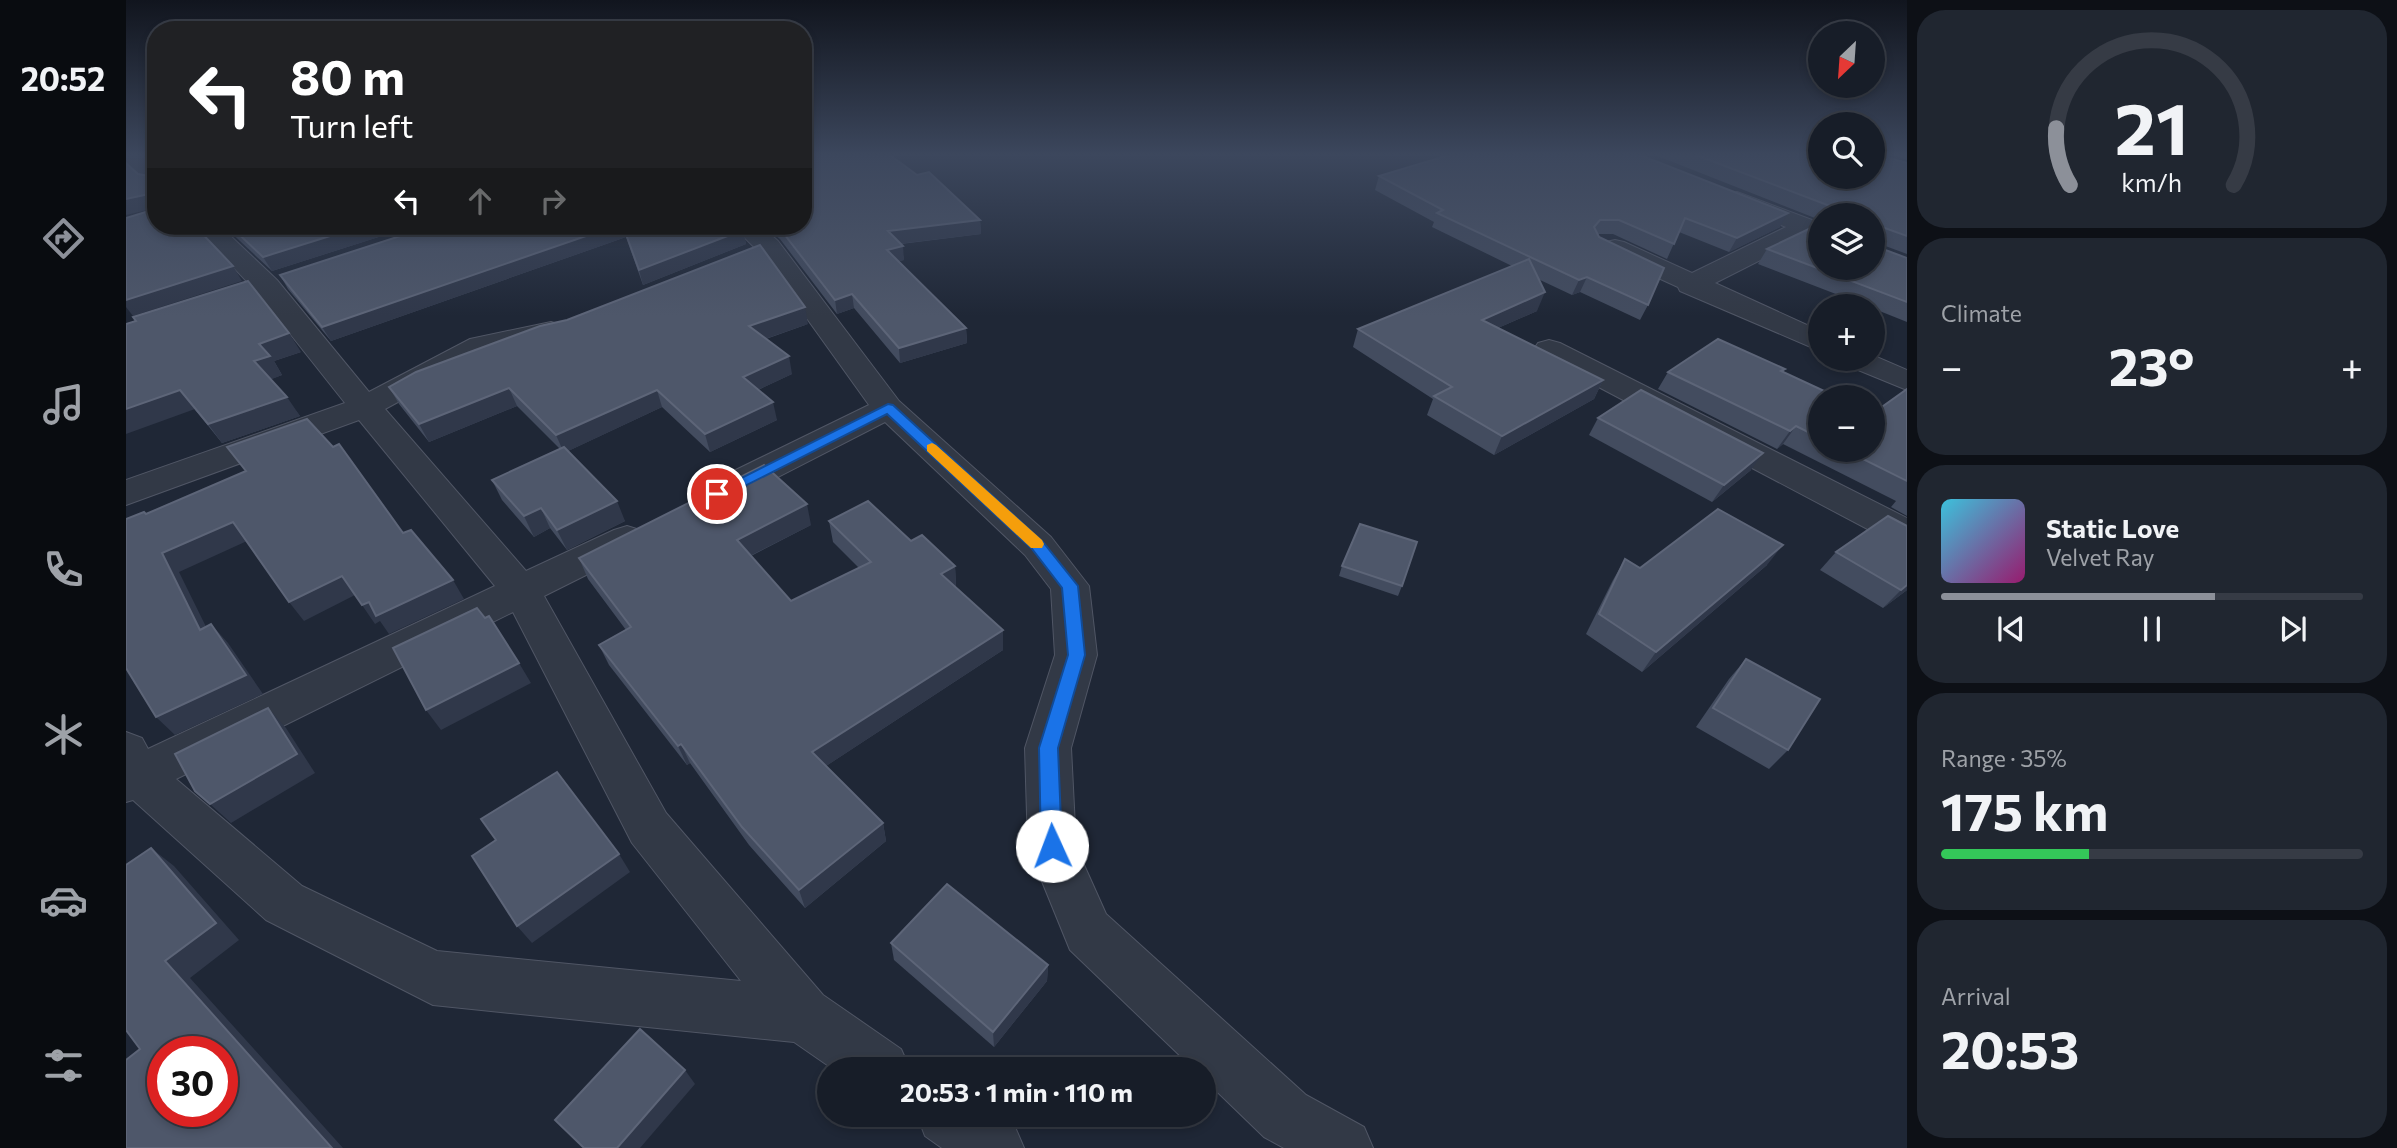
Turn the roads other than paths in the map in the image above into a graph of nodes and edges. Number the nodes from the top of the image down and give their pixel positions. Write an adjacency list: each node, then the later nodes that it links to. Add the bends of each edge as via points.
1 (1760, 209): 2 (street)
2 (1808, 228)
3 (1808, 232): 7 (street)
4 (215, 235): 13 (street, via 267,285)
5 (753, 243): 14 (street)
6 (1603, 243): 7 (street)
7 (1690, 285): 9 (street)
8 (576, 324): 13 (street, via 481,345)
9 (1808, 337)
10 (1549, 349): 18 (street)
11 (1884, 371): 12 (street)
12 (1907, 381)
13 (365, 407): 15 (street); 19 (street)
14 (888, 408): 16 (street); 25 (street, via 1038,545 1070,586 1076,655 1048,748 1052,846 1088,932 1285,1116)
15 (126, 493)
16 (693, 506)
17 (656, 524): 19 (street)
18 (1907, 534)
19 (522, 592): 20 (street); 21 (street, via 649,828)
20 (130, 770): 21 (street, via 284,903 433,978)
21 (803, 1015): 22 (street)
22 (864, 1057)
23 (963, 1127): 24 (street)
24 (994, 1148)
25 (1343, 1148)

